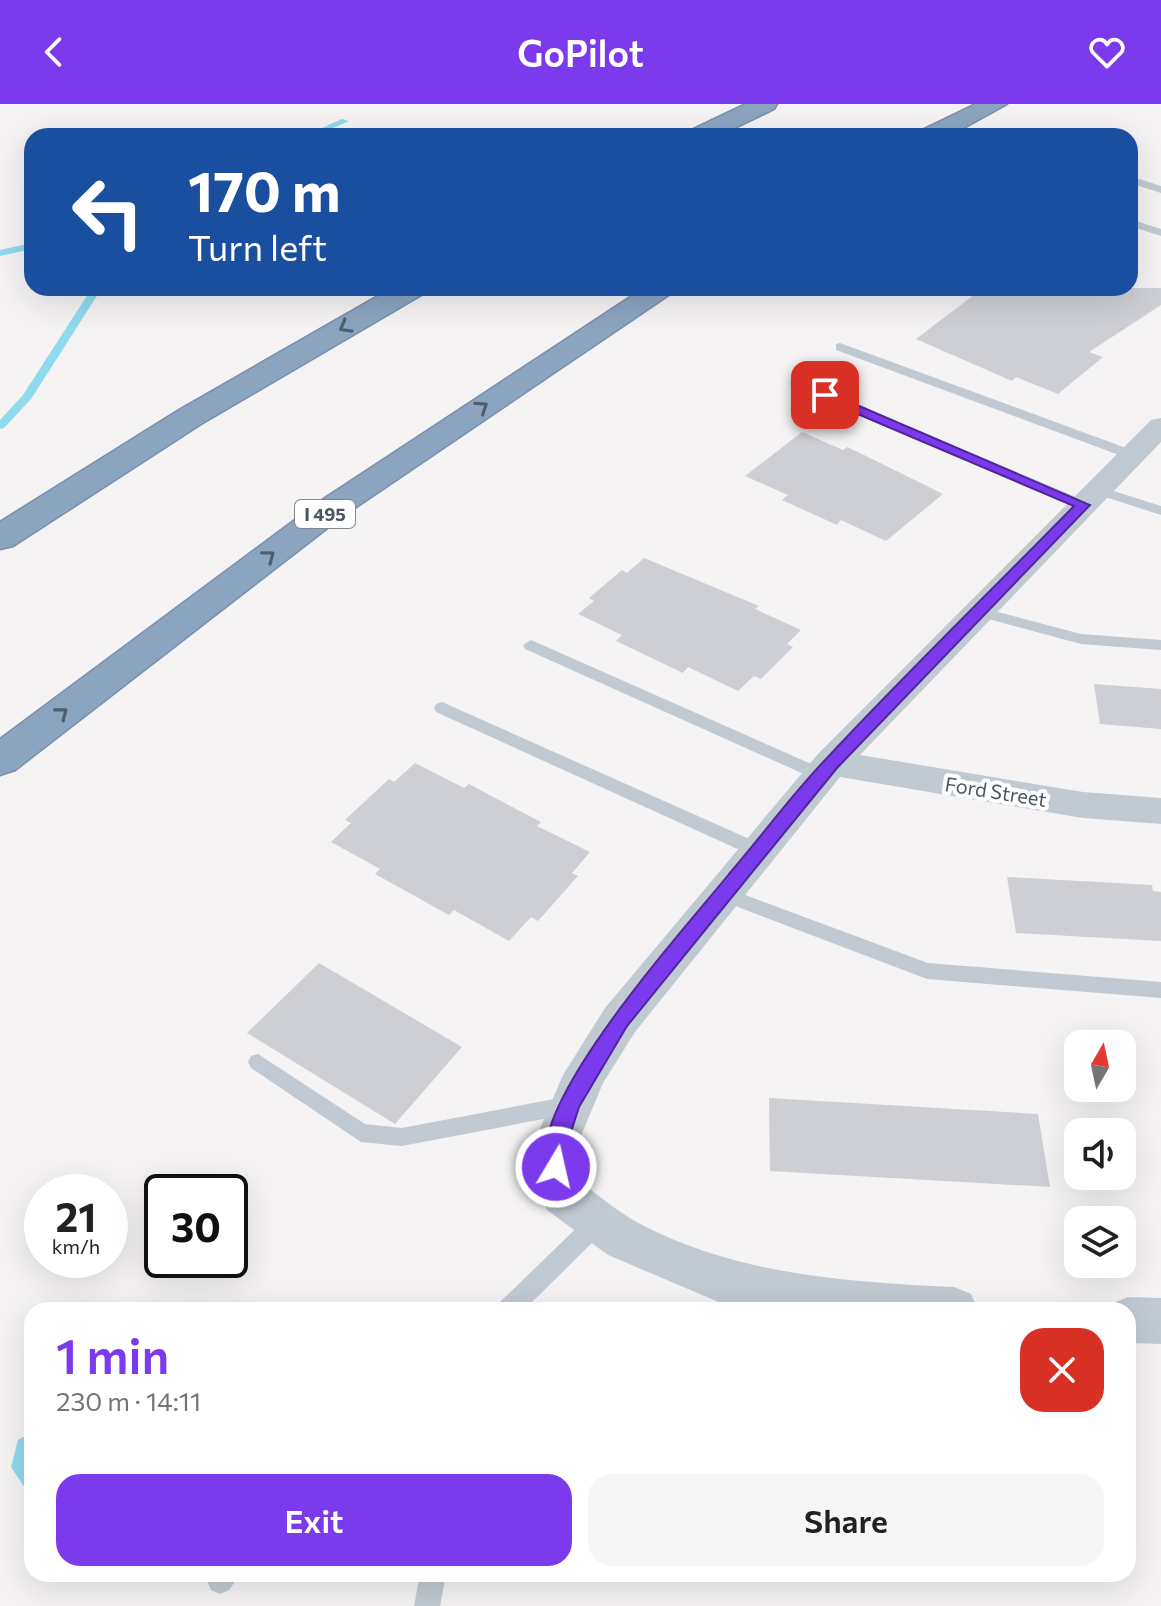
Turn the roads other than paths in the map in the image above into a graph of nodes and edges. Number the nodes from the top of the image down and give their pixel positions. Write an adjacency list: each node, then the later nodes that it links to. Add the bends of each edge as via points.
1 (765, 104): 3 (highway)
2 (995, 104): 4 (highway)
3 (715, 128)
4 (946, 128)
5 (1138, 182): 6 (lane)
6 (1161, 190)
7 (1138, 225): 8 (lane)
8 (1161, 233)
9 (399, 296): 13 (highway, one-way to 13)
10 (652, 296): 24 (highway, I 495, one-way to 10, via 331,509)
11 (840, 347): 15 (lane)
12 (796, 383): 16 (lane)
13 (190, 417): 17 (highway); 19 (highway)
14 (1160, 427): 15 (street)
15 (1132, 455): 16 (street)
16 (1091, 497): 18 (lane); 20 (street)
17 (0, 511)
18 (1161, 511)
19 (0, 538)
20 (979, 612): 22 (lane, via 1081,639); 25 (street)
21 (531, 645): 25 (lane)
22 (1161, 645)
23 (442, 708): 27 (lane)
24 (0, 760)
25 (826, 769): 26 (street, Ford Street); 27 (street)
26 (1161, 811)
27 (759, 851): 28 (street)
28 (724, 894): 29 (lane, via 927,971); 31 (street, via 620,1020)
29 (1161, 990)
30 (258, 1062): 31 (lane, via 361,1133 402,1137)
31 (570, 1105): 32 (street, via 558,1138 556,1167)
32 (581, 1208): 33 (lane); 34 (street, via 625,1240 721,1281)
33 (514, 1302)
34 (828, 1302)
35 (1136, 1320): 36 (street)
36 (1161, 1321)
37 (432, 1582): 38 (lane)
38 (427, 1606)

